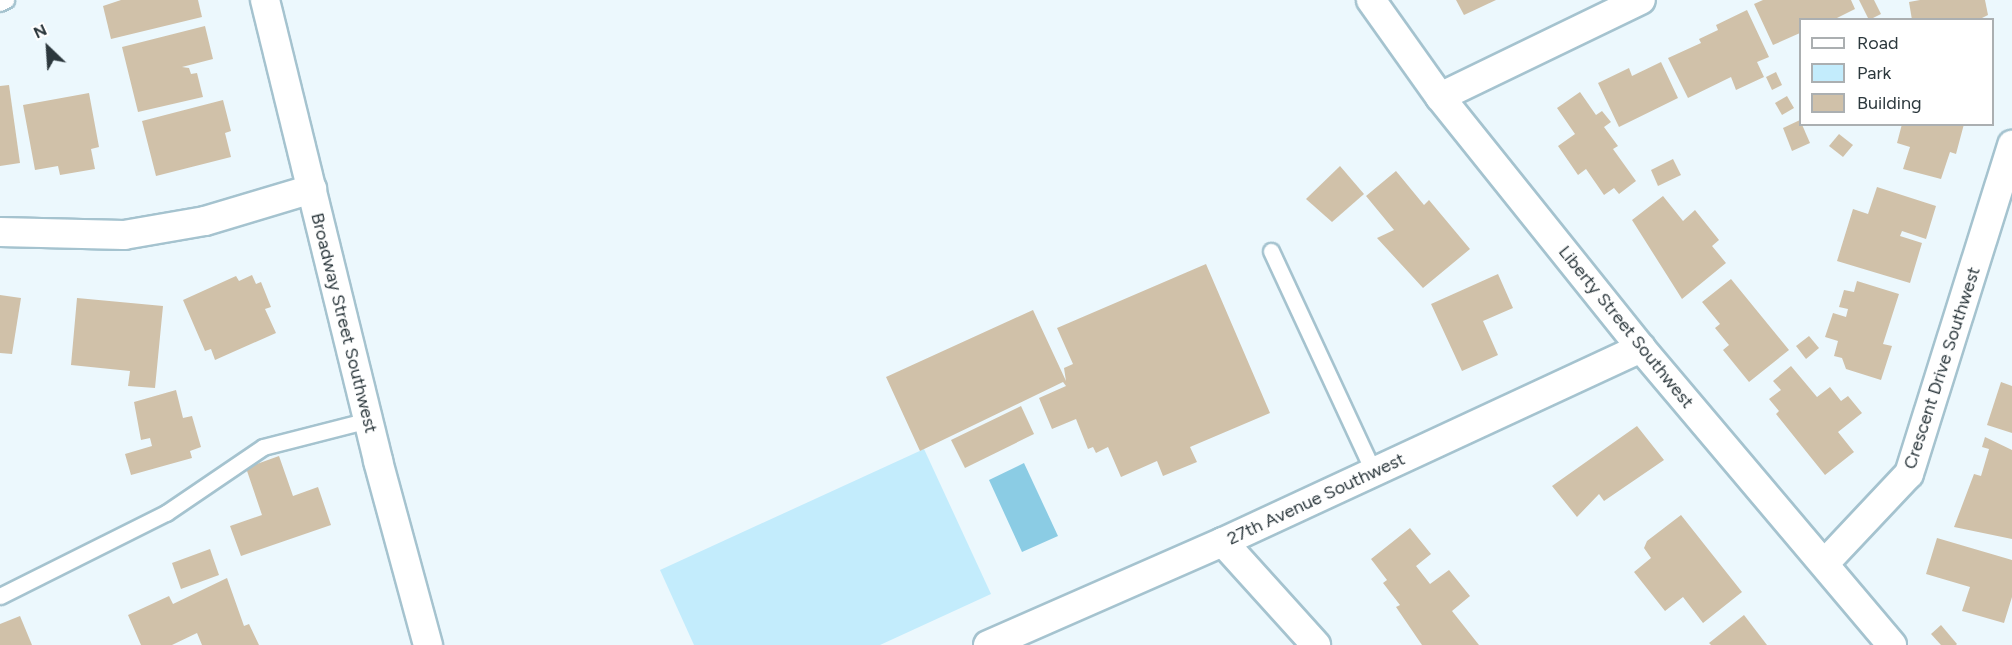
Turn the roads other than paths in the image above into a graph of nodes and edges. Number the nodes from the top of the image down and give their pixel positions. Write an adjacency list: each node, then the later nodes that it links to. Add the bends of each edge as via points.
1 (6, 0): 5 (lane)
2 (265, 0): 8 (street, Broadway Street Southwest)
3 (1371, 0): 6 (street, Liberty Street Southwest)
4 (1641, 0): 6 (street)
5 (0, 3)
6 (1440, 97): 11 (street, Liberty Street Southwest)
7 (2012, 145): 15 (street, Crescent Drive Southwest, via 1909,474)
8 (312, 189): 9 (street, via 205,221 124,236); 12 (street, Broadway Street Southwest)
9 (0, 232)
10 (1271, 251): 13 (lane)
11 (1641, 348): 13 (street, 27th Avenue Southwest); 15 (street, Liberty Street Southwest)
12 (368, 420): 16 (lane, via 263,447 166,513); 17 (street, Broadway Street Southwest)
13 (1374, 473): 14 (street, 27th Avenue Southwest)
14 (1223, 542): 18 (street, 27th Avenue Southwest); 19 (street)
15 (1825, 564): 20 (street, Liberty Street Southwest)
16 (0, 596)
17 (428, 645)
18 (988, 645)
19 (1316, 645)
20 (1893, 645)

